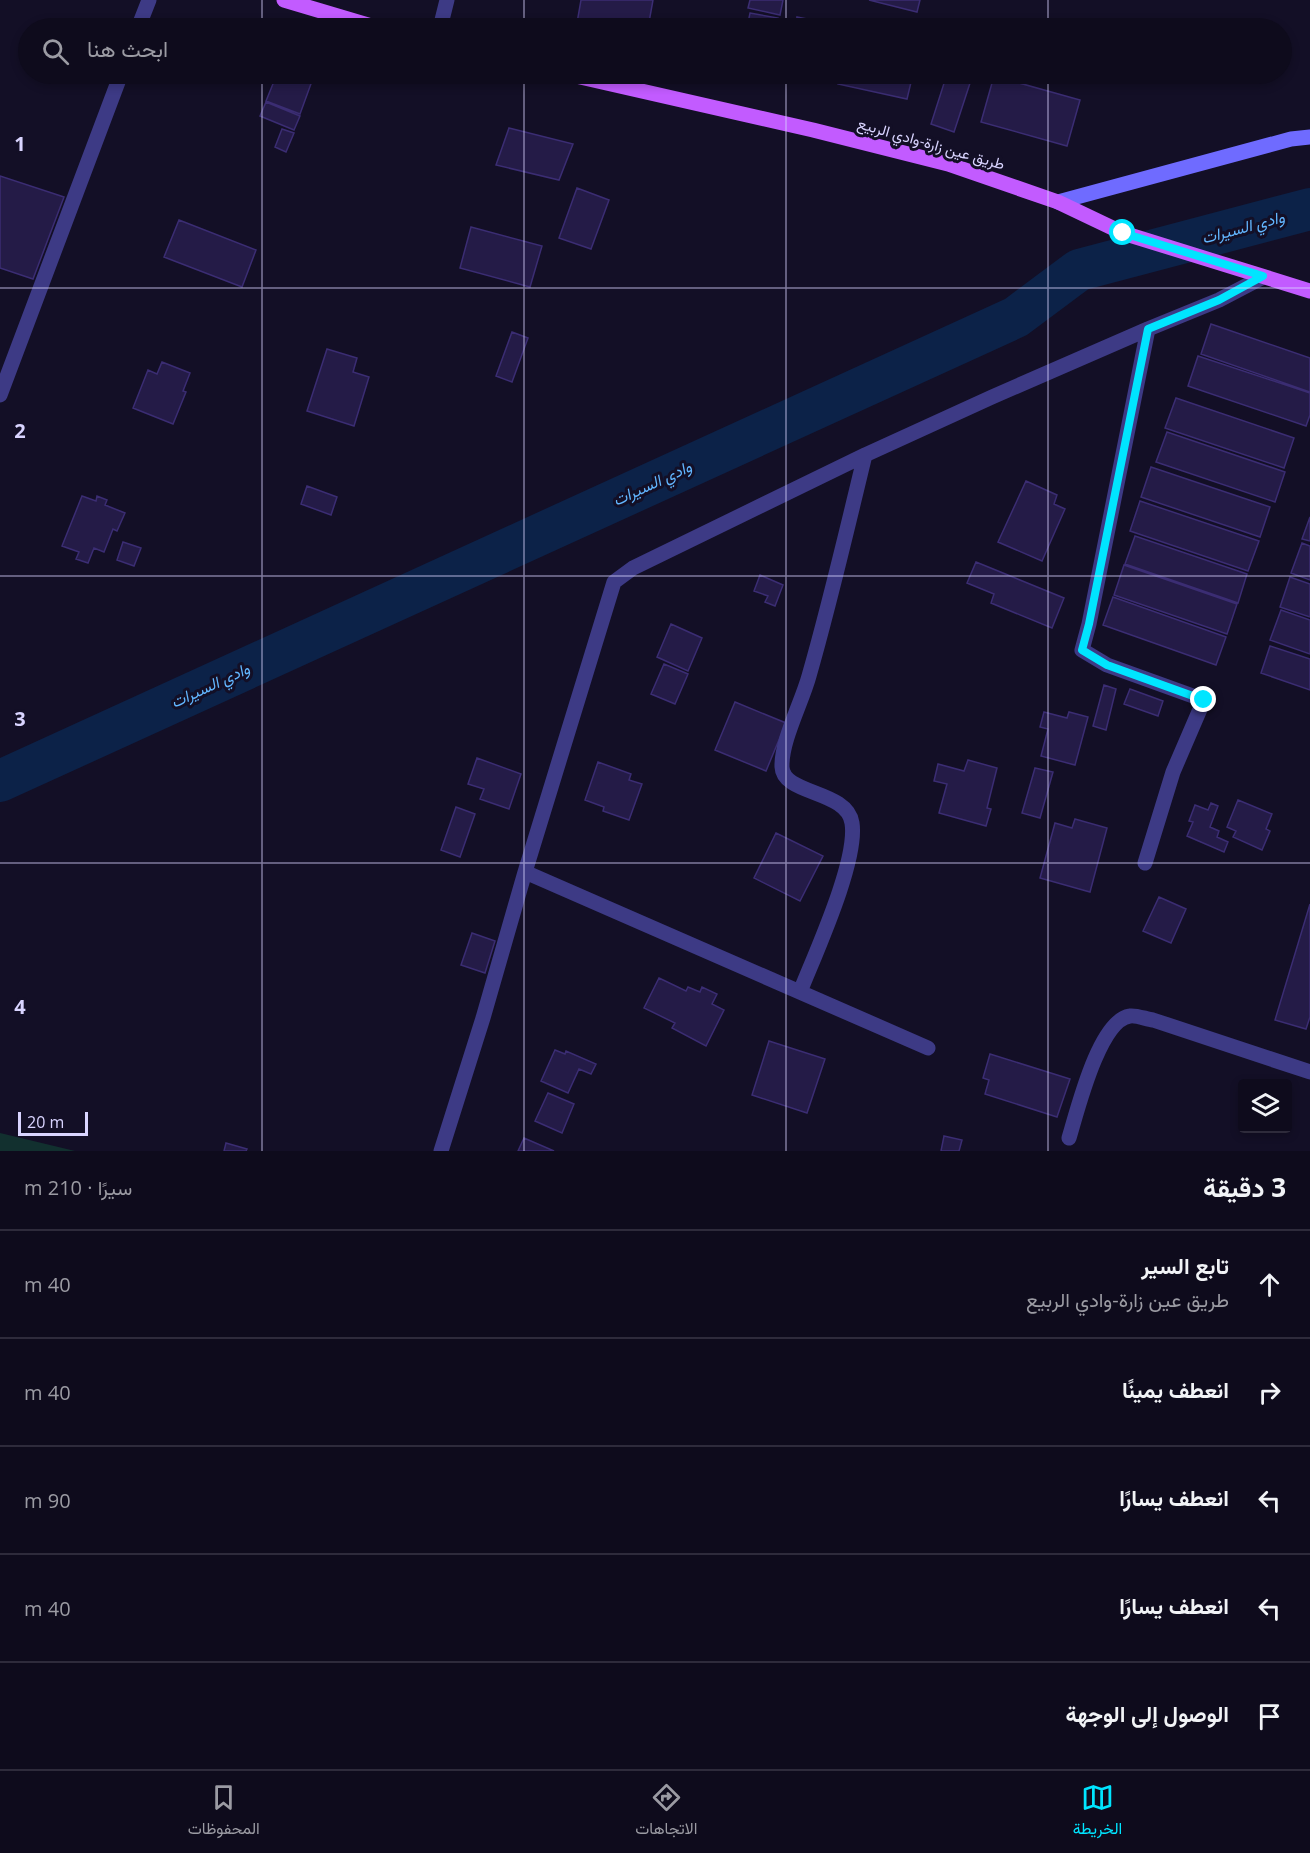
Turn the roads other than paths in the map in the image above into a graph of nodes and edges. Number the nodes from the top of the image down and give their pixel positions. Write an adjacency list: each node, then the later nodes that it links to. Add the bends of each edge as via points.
1 (149, 0): 4 (street)
2 (284, 0): 5 (main road)
3 (447, 0): 6 (street)
4 (142, 18)
5 (344, 18)
6 (442, 18)
7 (117, 84): 14 (street)
8 (611, 84): 10 (main road, طريق عين زارة-وادي الربيع, via 948,164)
9 (1310, 136): 10 (main road)
10 (1058, 201): 11 (main road, طريق عين زارة-وادي الربيع, via 1123,233)
11 (1263, 276): 12 (main road, طريق عين زارة-وادي الربيع); 13 (street, via 1219,300)
12 (1310, 291)
13 (1148, 329): 15 (street); 16 (street, via 1082,650 1107,665 1204,700 1173,772)
14 (0, 395)
15 (865, 455): 17 (street, via 633,568 614,582); 18 (street, via 820,639 786,741 782,769 789,782 843,806 852,821 852,843 844,875)
16 (1145, 863)
17 (525, 872): 18 (street); 22 (street)
18 (800, 992): 19 (street)
19 (928, 1048)
20 (1310, 1072): 21 (street, via 1153,1020 1130,1016 1111,1028 1103,1043 1088,1076)
21 (1069, 1138)
22 (441, 1151)

